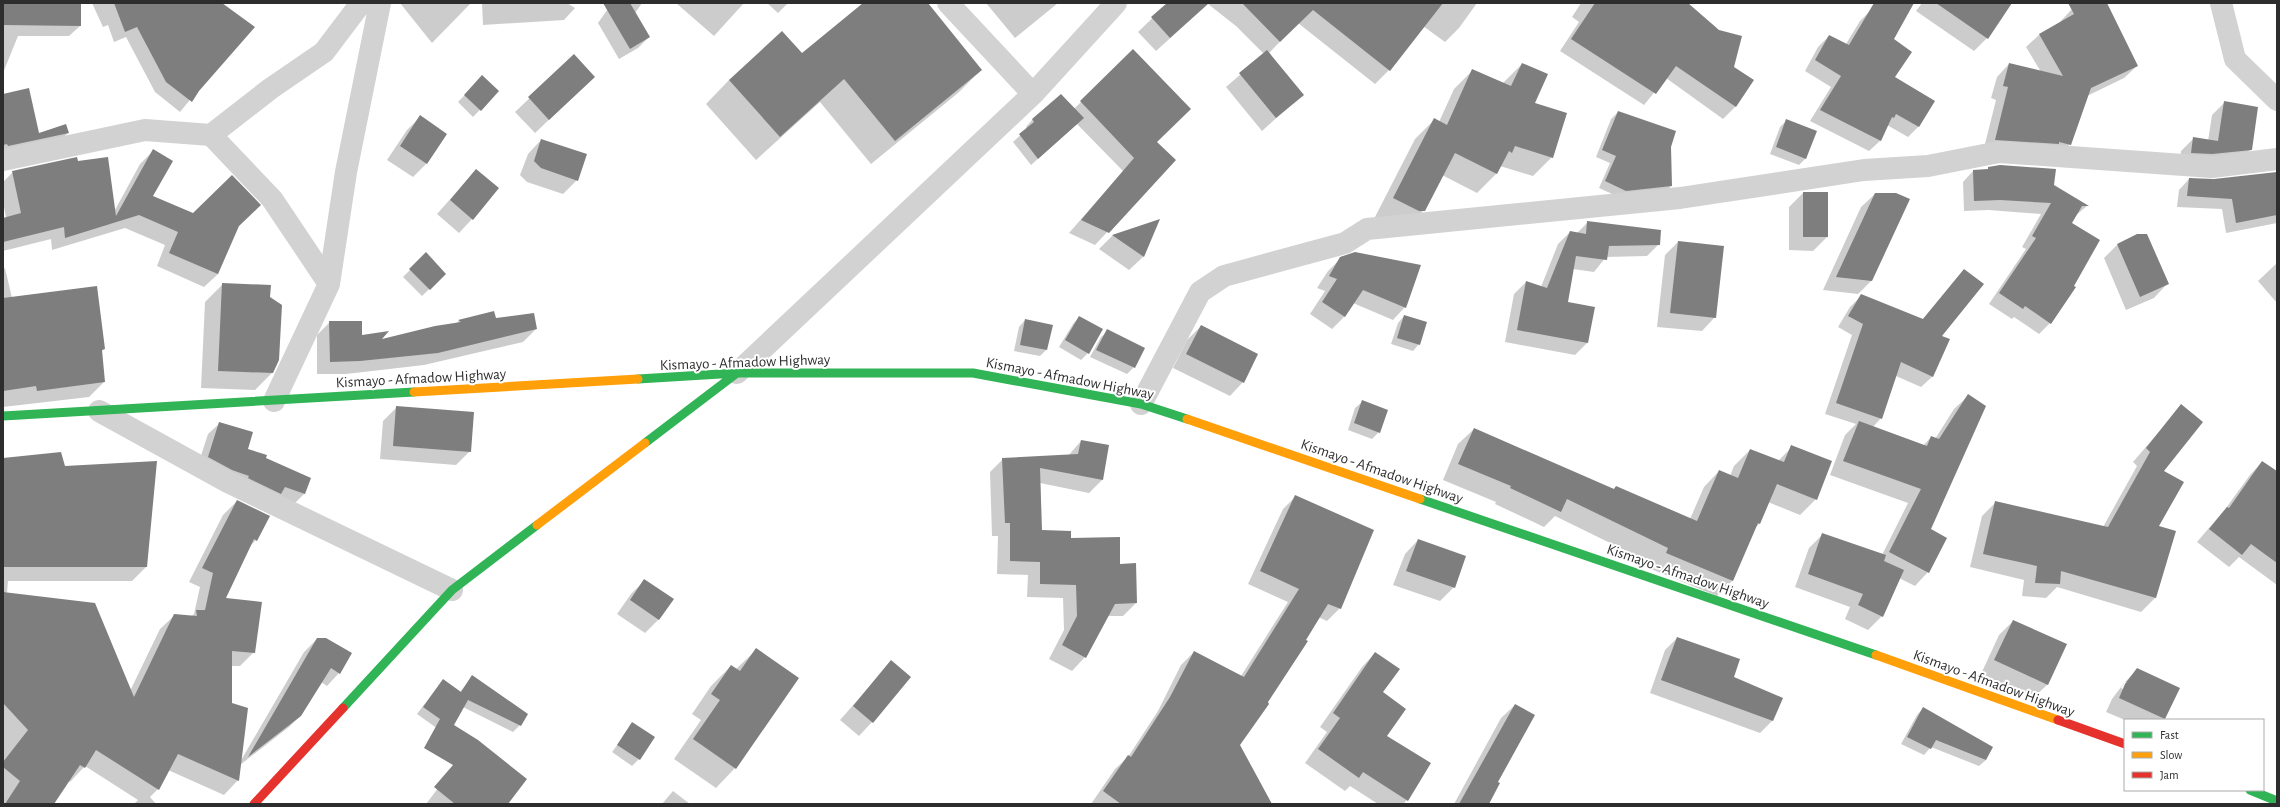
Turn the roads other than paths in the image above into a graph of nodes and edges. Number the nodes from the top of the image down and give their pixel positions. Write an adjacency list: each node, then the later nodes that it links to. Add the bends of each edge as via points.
1 (362, 3): 8 (street, via 324,52)
2 (380, 3): 11 (street, via 346,172)
3 (948, 3): 6 (street)
4 (1116, 3): 6 (street)
5 (2221, 3): 7 (street, via 2235,59)
6 (1033, 94): 12 (street)
7 (2277, 100)
8 (211, 135): 10 (street, via 145,130); 11 (street, via 272,199)
9 (2277, 159): 14 (street, via 2212,167 1999,152 1928,166 1864,170 1680,198 1367,229 1345,243 1224,276 1200,292)
10 (3, 160)
11 (329, 284): 13 (street)
12 (737, 373): 13 (main road, Kismayo - Afmadow Highway); 14 (main road, Kismayo - Afmadow Highway, via 973,373); 17 (main road)
13 (274, 400): 15 (main road, Kismayo - Afmadow Highway)
14 (1141, 404): 18 (main road, Kismayo - Afmadow Highway, via 1808,631)
15 (99, 411): 16 (main road, Kismayo - Afmadow Highway); 17 (street, via 228,482)
16 (3, 416)
17 (452, 590): 21 (main road)
18 (2124, 744)
19 (2252, 791): 20 (main road)
20 (2277, 801)
21 (254, 804)

